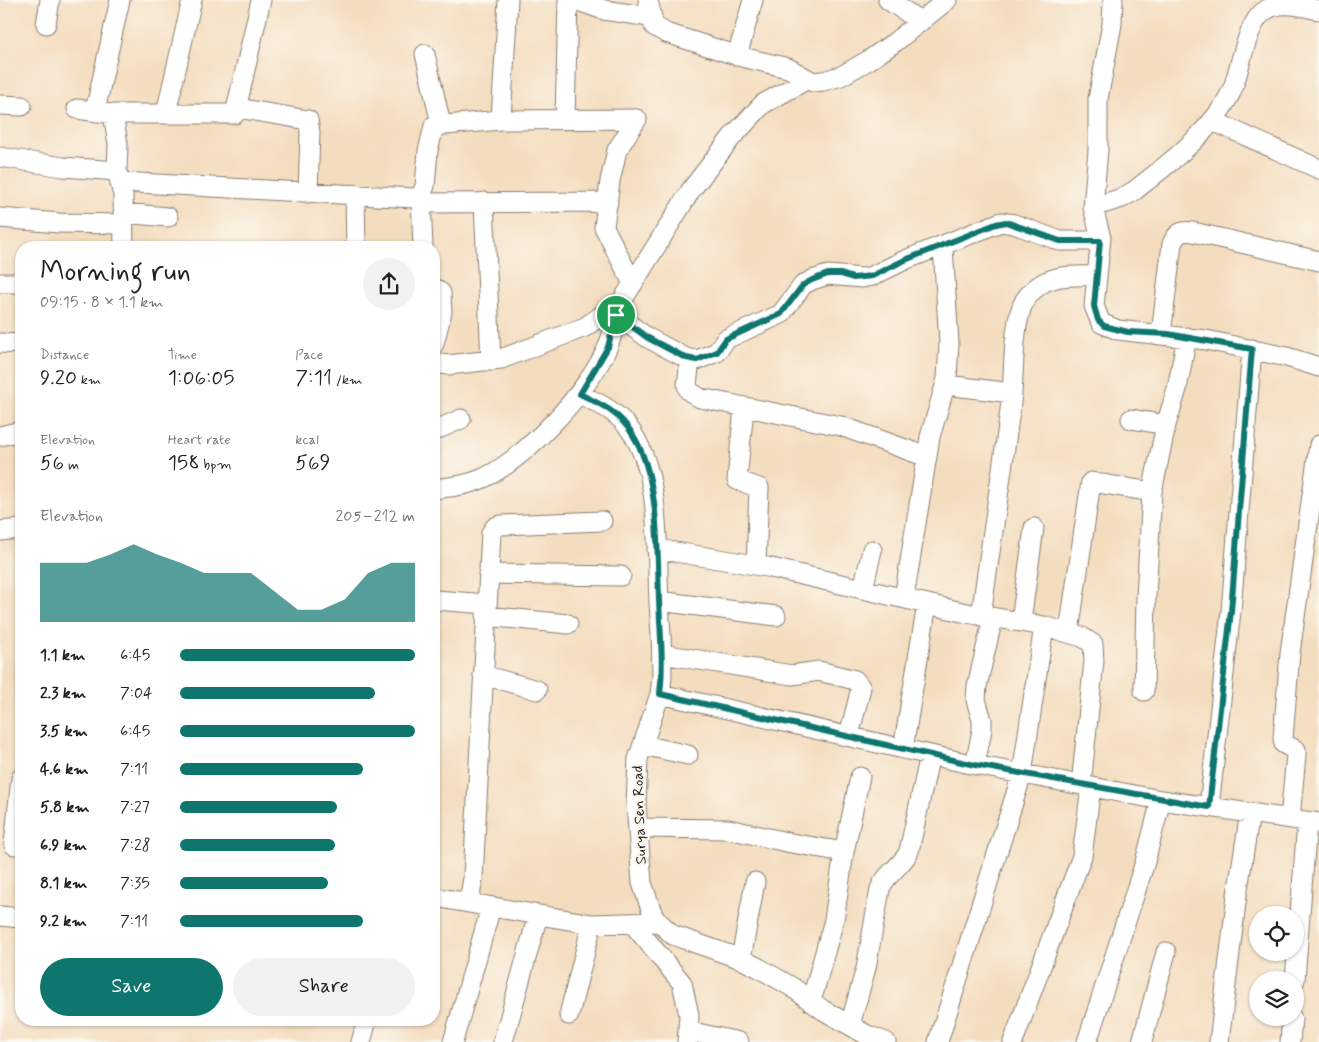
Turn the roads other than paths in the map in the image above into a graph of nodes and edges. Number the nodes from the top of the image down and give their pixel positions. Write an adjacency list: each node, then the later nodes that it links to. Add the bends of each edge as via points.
1 (50, 0): 15 (street)
2 (120, 0): 22 (street)
3 (192, 0): 23 (street)
4 (261, 0): 21 (street)
5 (508, 0): 24 (street)
6 (568, 0): 25 (street)
7 (576, 0): 12 (street, via 612,12)
8 (753, 0): 17 (street)
9 (888, 0): 14 (street)
10 (947, 0): 14 (street)
11 (1113, 0): 36 (street, via 1112,24 1098,99 1098,156)
12 (649, 9): 17 (street, via 654,26 666,33)
13 (1319, 10): 26 (street, via 1279,5 1260,15 1250,32 1232,90)
14 (920, 21): 18 (street, via 851,71 823,82)
15 (46, 24)
16 (425, 54): 27 (street)
17 (738, 56): 18 (street, via 788,68)
18 (808, 79): 49 (street, via 763,104 732,137 691,190)
19 (0, 104): 20 (street)
20 (22, 106)
21 (236, 108): 23 (street, via 235,114); 31 (street, via 308,120)
22 (95, 111): 23 (street); 30 (street, via 118,144)
23 (166, 113)
24 (501, 120): 25 (street); 27 (street)
25 (565, 120): 35 (street, via 637,119 617,150)
26 (1213, 121): 29 (street); 36 (street, via 1134,191)
27 (441, 124): 33 (street, via 434,126)
28 (0, 157): 30 (street)
29 (1319, 169)
30 (119, 177): 31 (street); 39 (street)
31 (308, 193): 32 (street)
32 (355, 194): 33 (street); 41 (street)
33 (422, 200): 34 (street); 42 (street)
34 (484, 202): 35 (street); 59 (street)
35 (608, 202): 49 (street, via 604,227)
36 (1093, 207): 43 (street)
37 (168, 217): 39 (street)
38 (0, 218): 39 (street, via 59,223)
39 (123, 219): 40 (street)
40 (124, 241)
41 (356, 241)
42 (423, 241)
43 (1100, 241): 44 (street, via 1060,241 1001,222); 46 (street)
44 (943, 247): 58 (street, via 872,276 853,278 828,274 812,280 803,285 781,314 726,339 717,352 697,360); 62 (street, via 949,343)
45 (1319, 261): 53 (street, via 1185,230 1177,234 1172,244)
46 (1096, 276): 53 (street, via 1094,306 1101,323 1128,332); 63 (street, via 1053,278 1034,290 1024,302 1017,334)
47 (0, 282): 48 (street)
48 (15, 283)
49 (633, 284): 51 (street)
50 (440, 292): 52 (street, via 443,302)
51 (617, 309): 58 (street, via 648,338); 59 (street, via 586,327); 64 (street, via 608,347)
52 (440, 316)
53 (1161, 334): 54 (street)
54 (1187, 337): 57 (street); 68 (street)
55 (0, 343): 56 (street)
56 (15, 344)
57 (1252, 349): 61 (street); 112 (street, via 1231,611)
58 (690, 359): 65 (street, via 688,391 700,398)
59 (491, 361): 60 (street)
60 (440, 364)
61 (1319, 367)
62 (946, 385): 63 (street); 73 (street)
63 (1012, 393): 92 (street)
64 (580, 394): 74 (street, via 553,423 507,463 479,480); 80 (street, Surya Sen Road, via 615,414 629,429 641,450 651,484)
65 (744, 408): 73 (street, via 857,431); 82 (street, via 737,480 759,488)
66 (461, 419): 69 (street)
67 (1131, 419): 68 (street)
68 (1166, 425): 75 (street)
69 (440, 428)
70 (15, 432): 71 (street)
71 (0, 436)
72 (1319, 445): 114 (street, via 1290,653 1283,731 1284,744 1293,747 1296,755)
73 (927, 457): 86 (street)
74 (440, 488)
75 (1152, 492): 96 (street, via 1091,482); 100 (street)
76 (602, 521): 83 (street, via 518,523 494,527)
77 (1034, 528): 93 (street)
78 (15, 530): 79 (street)
79 (0, 531)
80 (657, 548): 82 (street); 88 (street, Surya Sen Road)
81 (872, 550): 85 (street)
82 (756, 565): 85 (street)
83 (488, 574): 84 (street); 90 (street)
84 (622, 576)
85 (863, 589): 86 (street)
86 (904, 598): 89 (street)
87 (440, 601): 90 (street)
88 (659, 601): 91 (street); 97 (street, Surya Sen Road)
89 (927, 604): 92 (street); 104 (street)
90 (487, 610): 94 (street); 98 (street)
91 (776, 616)
92 (987, 617): 93 (street); 107 (street, via 976,693 982,730)
93 (1021, 621): 95 (street)
94 (568, 624)
95 (1044, 626): 96 (street); 108 (street)
96 (1069, 632): 110 (street, via 1093,644)
97 (662, 654): 101 (street, Surya Sen Road); 102 (street, via 792,675 819,671 855,680 861,688)
98 (483, 675): 99 (street); 121 (street)
99 (536, 690)
100 (1144, 691)
101 (660, 694): 102 (street); 103 (street, Surya Sen Road)
102 (849, 736): 104 (street)
103 (642, 745): 105 (street); 116 (street, Surya Sen Road, via 638,759)
104 (903, 749): 106 (street)
105 (688, 754)
106 (930, 754): 107 (street); 134 (street, via 905,861 882,883 880,889 868,959)
107 (975, 765): 108 (street)
108 (1022, 774): 110 (street); 143 (street)
109 (860, 777): 118 (street)
110 (1086, 786): 111 (street); 144 (street, via 1082,856)
111 (1161, 800): 112 (street); 145 (street, via 1145,862)
112 (1209, 807): 113 (street)
113 (1250, 813): 114 (street); 147 (street)
114 (1305, 821): 131 (street)
115 (15, 824): 117 (street)
116 (638, 828): 118 (street, via 728,829); 126 (street, Surya Sen Road, via 642,883)
117 (12, 845)
118 (844, 852): 132 (street, via 834,920)
119 (755, 882): 130 (street)
120 (440, 899): 121 (street)
121 (469, 903): 122 (street)
122 (491, 907): 123 (street); 139 (street)
123 (538, 915): 127 (street); 140 (street)
124 (0, 916): 125 (street)
125 (15, 917)
126 (658, 922): 128 (street); 130 (street, via 673,935)
127 (592, 924): 128 (street); 133 (street)
128 (633, 924): 137 (street, via 682,983 688,1015)
129 (1166, 952): 146 (street)
130 (741, 959): 132 (street, via 792,987)
131 (1295, 971)
132 (811, 1002): 134 (street)
133 (569, 1015)
134 (850, 1025): 142 (street)
135 (365, 1026): 138 (street)
136 (1291, 1026): 148 (street)
137 (687, 1036): 141 (street)
138 (361, 1042)
139 (453, 1042)
140 (503, 1042)
141 (740, 1042)
142 (886, 1042)
143 (938, 1042)
144 (1013, 1042)
145 (1087, 1042)
146 (1142, 1042)
147 (1219, 1042)
148 (1290, 1042)

